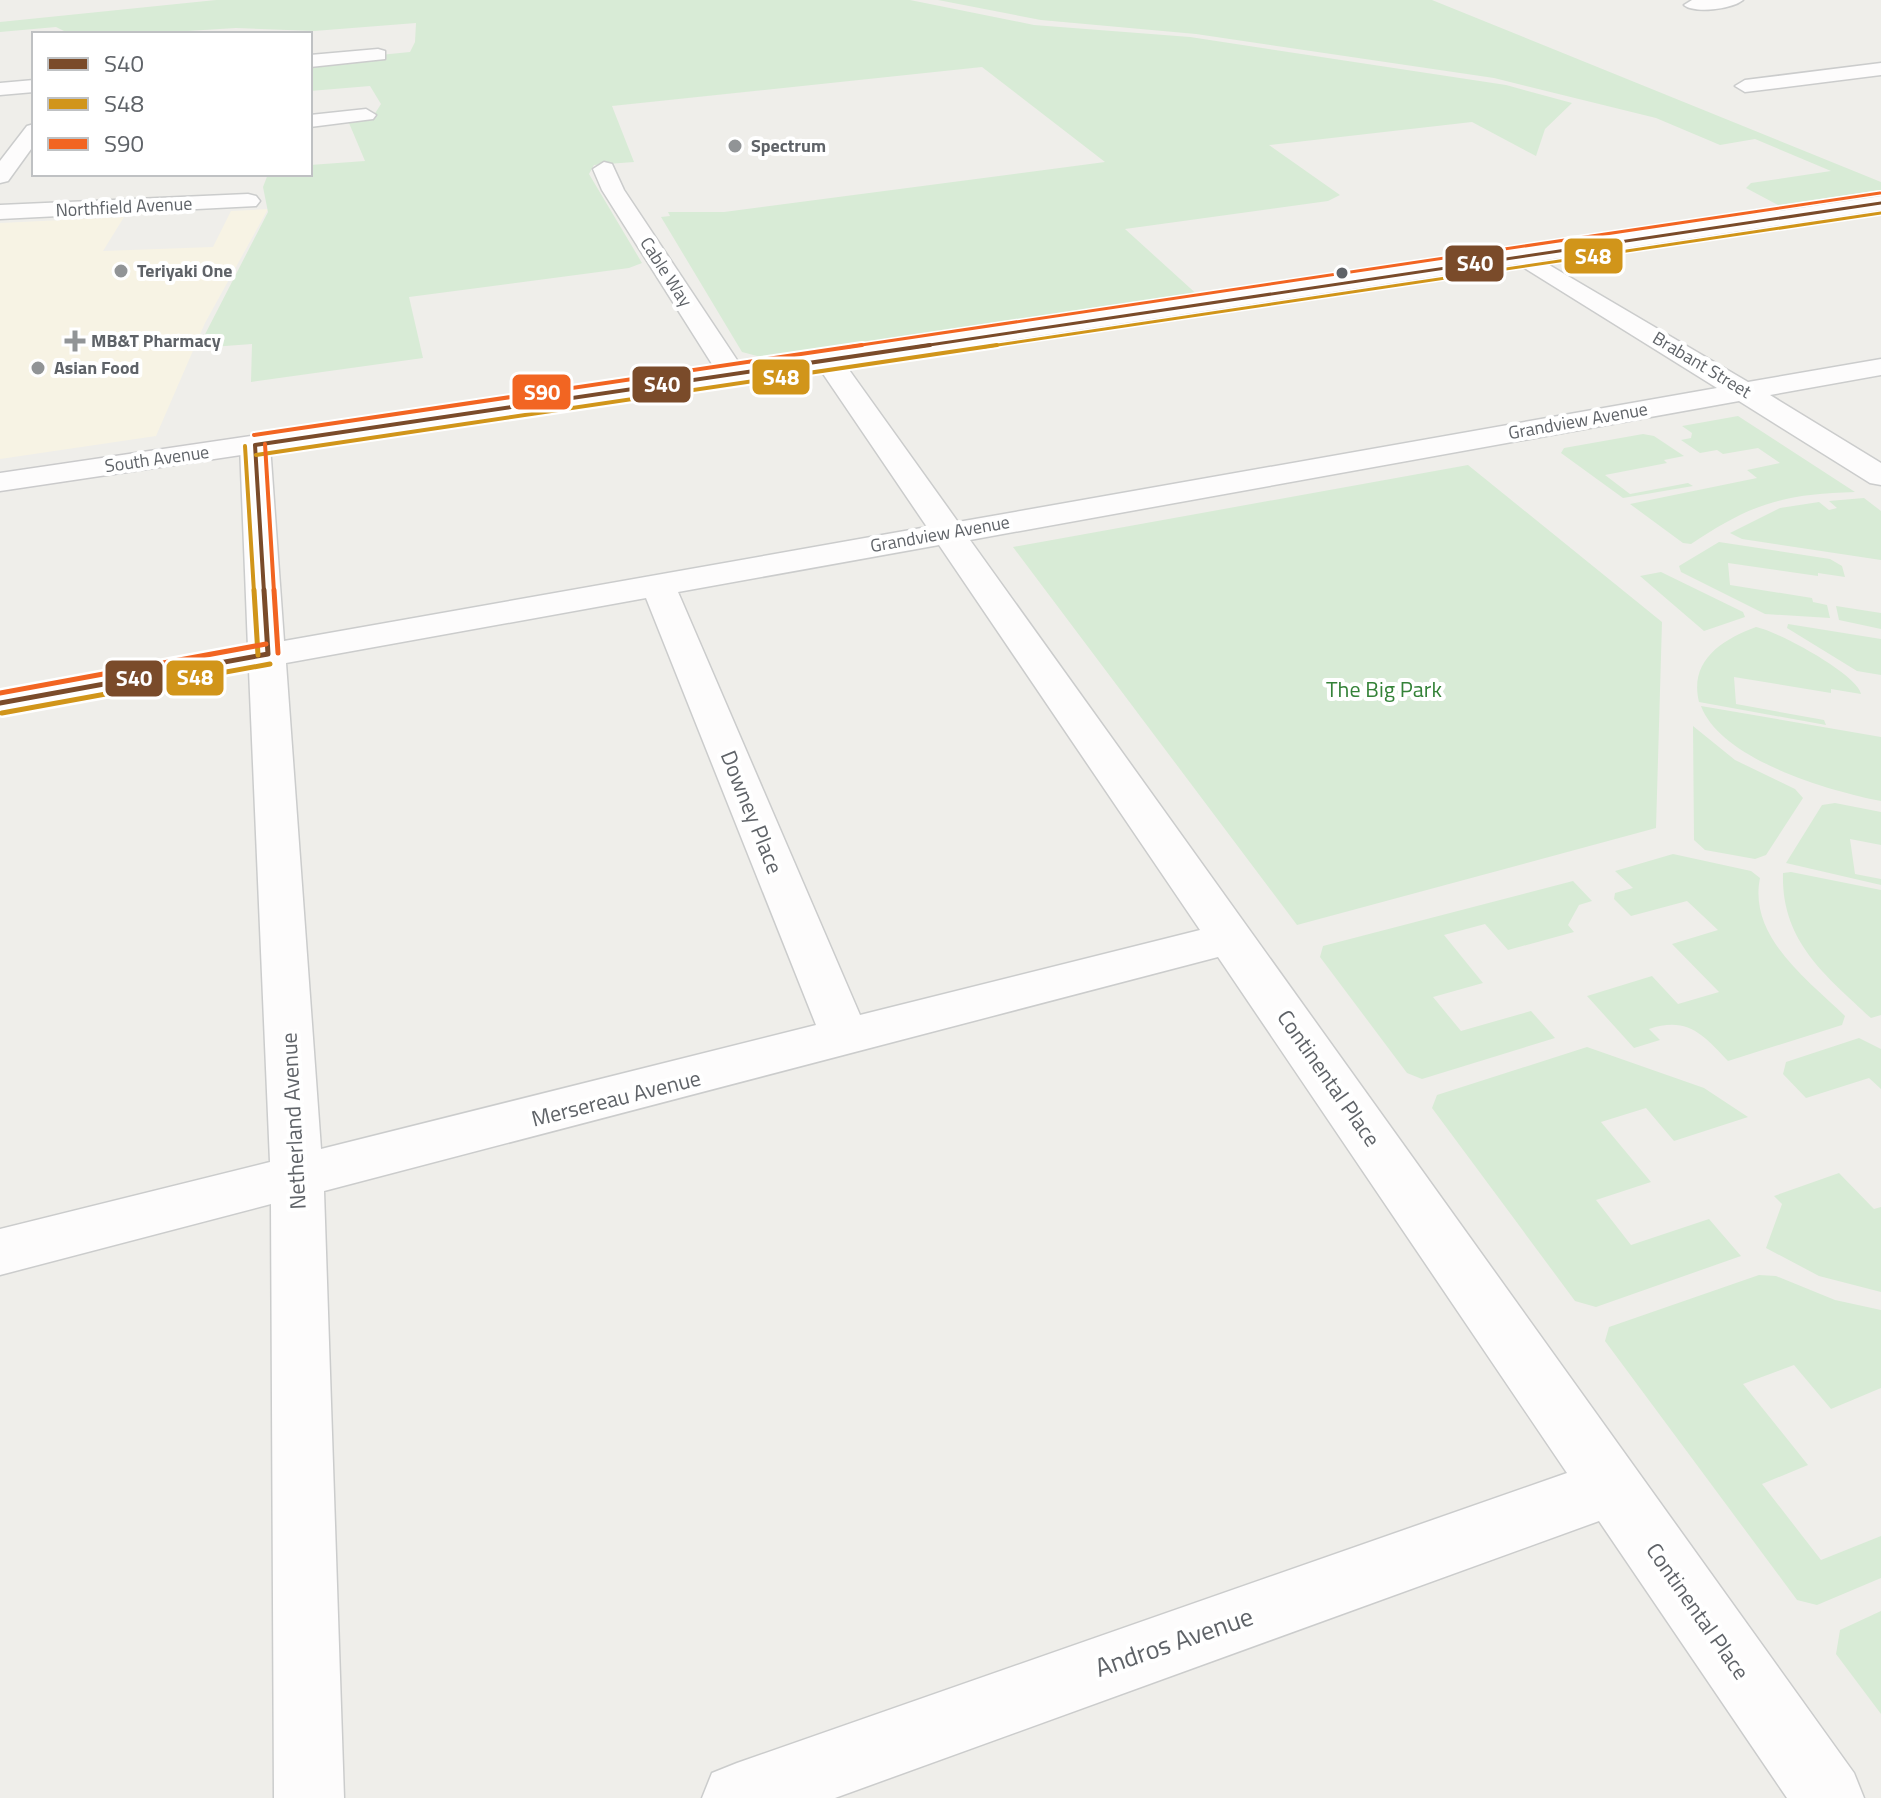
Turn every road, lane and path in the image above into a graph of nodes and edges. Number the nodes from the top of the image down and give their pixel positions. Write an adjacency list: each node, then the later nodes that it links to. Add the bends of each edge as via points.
1 (1734, 0): 2 (street)
2 (1693, 5)
3 (378, 55): 4 (street)
4 (312, 61)
5 (1881, 69): 7 (street)
6 (32, 86): 8 (street)
7 (1745, 86)
8 (0, 89)
9 (366, 115): 10 (street)
10 (312, 121)
11 (27, 151): 13 (street)
12 (604, 169): 20 (street, Cable Way)
13 (0, 176)
14 (248, 201): 16 (street, Northfield Avenue)
15 (1879, 203): 17 (street, South Avenue)
16 (0, 212)
17 (1522, 256): 18 (street, South Avenue); 21 (street, Brabant Street)
18 (827, 359): 20 (street, South Avenue); 25 (street, Continental Place)
19 (1881, 367): 21 (street, Grandview Avenue)
20 (731, 372): 22 (street, South Avenue)
21 (1744, 391): 23 (street, Brabant Street); 25 (street, Grandview Avenue)
22 (255, 445): 24 (street, South Avenue); 27 (street, Netherland Avenue)
23 (1881, 476)
24 (0, 482)
25 (949, 533): 26 (street, Grandview Avenue); 29 (street, Continental Place)
26 (658, 585): 27 (street, Grandview Avenue); 30 (street, Downey Place)
27 (268, 654): 28 (street, Grandview Avenue); 31 (street, Netherland Avenue)
28 (0, 703)
29 (1231, 938): 30 (street, Mersereau Avenue); 33 (street, Continental Place)
30 (846, 1039): 31 (street, Mersereau Avenue)
31 (297, 1179): 32 (street, Mersereau Avenue); 34 (street, Netherland Avenue)
32 (0, 1252)
33 (1611, 1487): 35 (street, Andros Avenue); 36 (street, Continental Place)
34 (309, 1798)
35 (737, 1798)
36 (1829, 1798)

